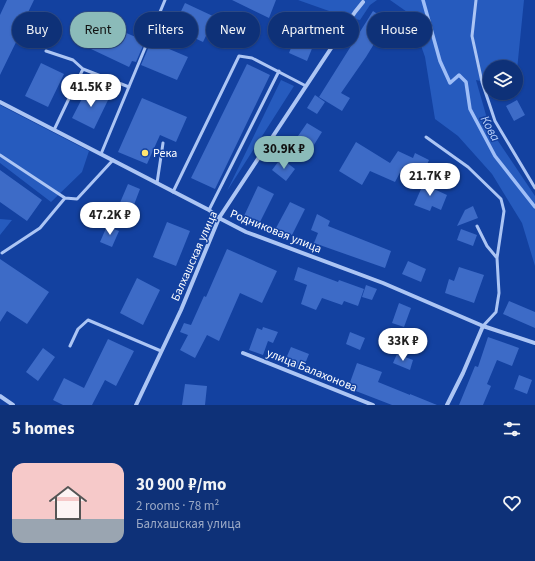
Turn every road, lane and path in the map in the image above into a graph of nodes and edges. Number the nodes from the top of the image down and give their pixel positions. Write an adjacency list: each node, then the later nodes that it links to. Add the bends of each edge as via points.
1 (165, 0): 8 (lane)
2 (476, 0): 17 (lane, via 472,36 482,82 495,121)
3 (363, 2): 7 (street, Балхашская улица)
4 (46, 51): 5 (lane, via 73,60)
5 (83, 69): 8 (lane); 10 (lane)
6 (279, 71): 7 (lane); 18 (lane, via 252,58 239,56); 20 (lane)
7 (306, 86): 21 (street, Балхашская улица)
8 (129, 88): 13 (lane)
9 (0, 102): 10 (street, Родниковая улица)
10 (54, 130): 13 (street, Родниковая улица)
11 (426, 137): 24 (lane, via 468,167 501,199 504,211)
12 (163, 143): 16 (lane)
13 (102, 154): 15 (street, Родниковая улица)
14 (0, 155): 19 (lane)
15 (113, 160): 16 (street, Родниковая улица); 19 (lane, via 77,199)
16 (157, 183): 18 (street, Родниковая улица)
17 (535, 188)
18 (173, 192): 20 (street, Родниковая улица)
19 (65, 198): 23 (lane, via 40,228)
20 (209, 210): 21 (street, Родниковая улица)
21 (219, 218): 25 (street, Родниковая улица, via 246,232 383,283); 28 (street, Балхашская улица)
22 (477, 226): 24 (lane, via 487,246)
23 (2, 253)
24 (497, 258): 25 (lane, via 496,312)
25 (484, 326): 26 (street, Родниковая улица); 34 (street)
26 (535, 343)
27 (70, 346): 28 (lane, via 78,329 88,320)
28 (161, 351): 32 (street, Балхашская улица)
29 (243, 353): 33 (street, улица Балахонова)
30 (0, 396): 31 (street)
31 (13, 405)
32 (136, 405)
33 (373, 405)
34 (447, 405)

